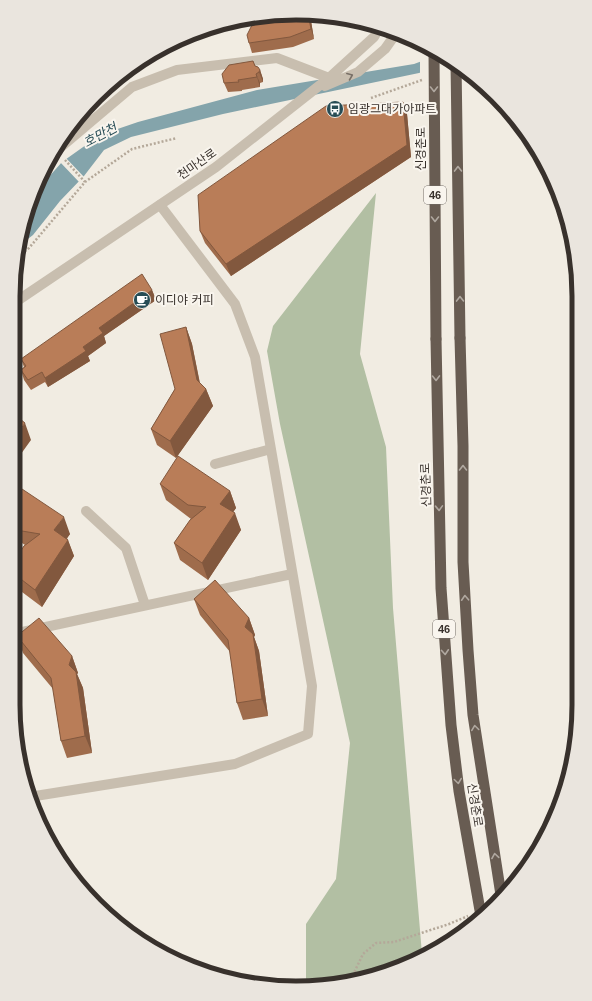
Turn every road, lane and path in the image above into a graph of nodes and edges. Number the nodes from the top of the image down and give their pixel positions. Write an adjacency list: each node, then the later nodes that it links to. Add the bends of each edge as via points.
1 (377, 32): 5 (street, 천마산로)
2 (393, 38): 7 (street, one-way to 2, via 358,72 385,49)
3 (434, 57): 24 (highway, 신경춘로 / 46, one-way to 24, bridge, via 436,339 442,588 450,725)
4 (456, 72): 23 (highway, 신경춘로 / 46, one-way to 4, bridge, via 473,715 468,657 463,562)
5 (329, 78): 7 (street, 천마산로); 10 (street, via 277,58 177,70 132,87)
6 (423, 80): 8 (path)
7 (314, 91): 13 (street, 천마산로, via 216,167)
8 (371, 98)
9 (177, 138): 12 (path, via 132,149)
10 (69, 141)
11 (64, 160): 12 (path)
12 (84, 181): 14 (path)
13 (160, 205): 15 (street, 천마산로); 16 (street, via 235,304 254,357)
14 (23, 252)
15 (20, 299)
16 (271, 449): 17 (street); 19 (street)
17 (215, 464)
18 (86, 511): 20 (street, via 126,548)
19 (292, 574): 20 (street); 22 (street, via 312,686 308,734 235,764)
20 (145, 605): 21 (street)
21 (20, 632)
22 (36, 796)
23 (500, 891)
24 (480, 911)
25 (474, 916): 26 (path, via 394,942 376,943 363,954)
26 (353, 975)

